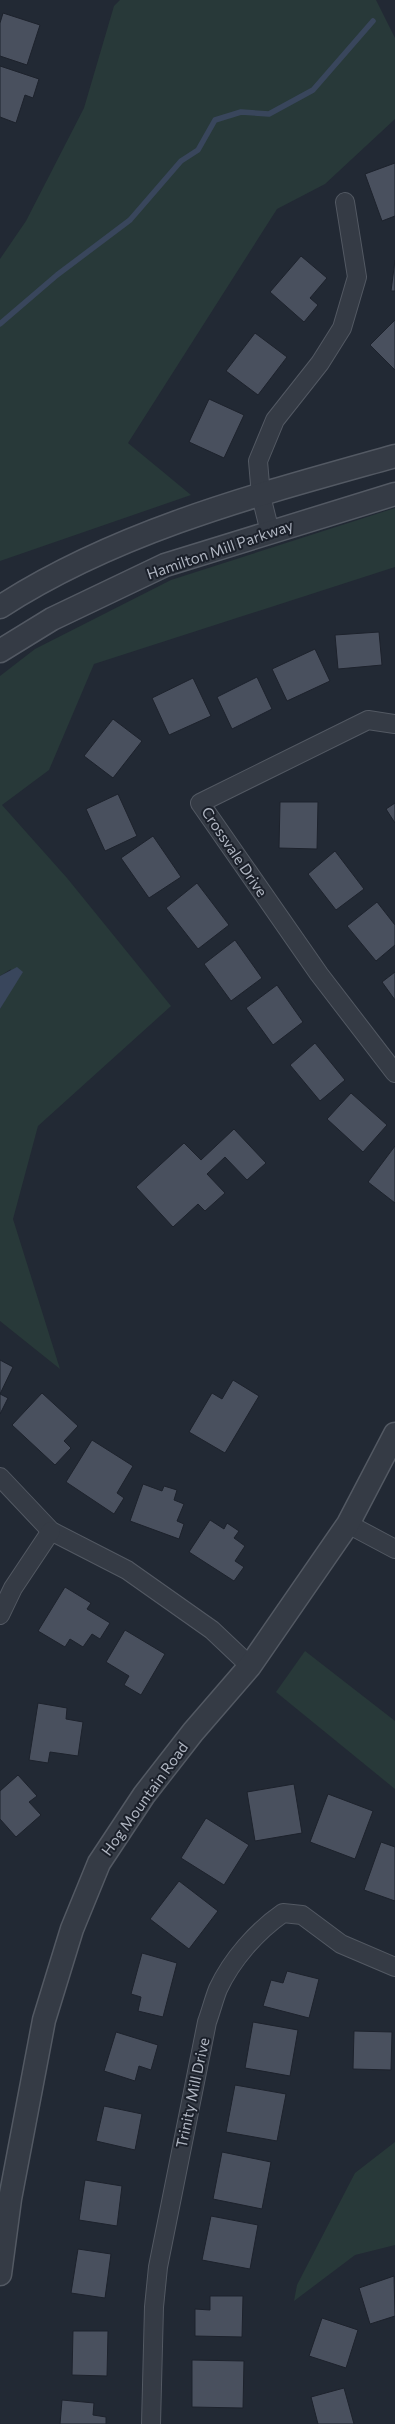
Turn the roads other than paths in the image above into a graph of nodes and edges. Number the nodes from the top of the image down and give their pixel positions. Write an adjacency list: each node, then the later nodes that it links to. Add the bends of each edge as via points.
1 (345, 202): 4 (street, via 357,277 342,328 320,363 275,420 258,461)
2 (395, 456): 4 (street)
3 (395, 494): 5 (street, Hamilton Mill Parkway)
4 (261, 496): 5 (street); 6 (street, via 152,530 33,585)
5 (270, 532): 7 (street, Hamilton Mill Parkway, via 165,565 52,619)
6 (0, 607)
7 (0, 652)
8 (395, 724): 9 (street, Crossvale Drive, via 368,720 200,803 319,974)
9 (395, 1073)
10 (395, 1434): 12 (street, Hog Mountain Road)
11 (0, 1477): 13 (street)
12 (348, 1524): 14 (street); 16 (street, Hog Mountain Road)
13 (51, 1531): 15 (street, via 13,1588); 16 (street, via 127,1570 212,1630)
14 (395, 1549)
15 (0, 1615)
16 (250, 1666): 18 (street, Hog Mountain Road, via 144,1795 99,1863 72,1929 44,2020 10,2199)
17 (395, 1967): 19 (street, Trinity Mill Drive, via 341,1944 302,1915 283,1913 267,1924 237,1958 218,1989 208,2022 158,2267)
18 (0, 2274)
19 (151, 2424)

